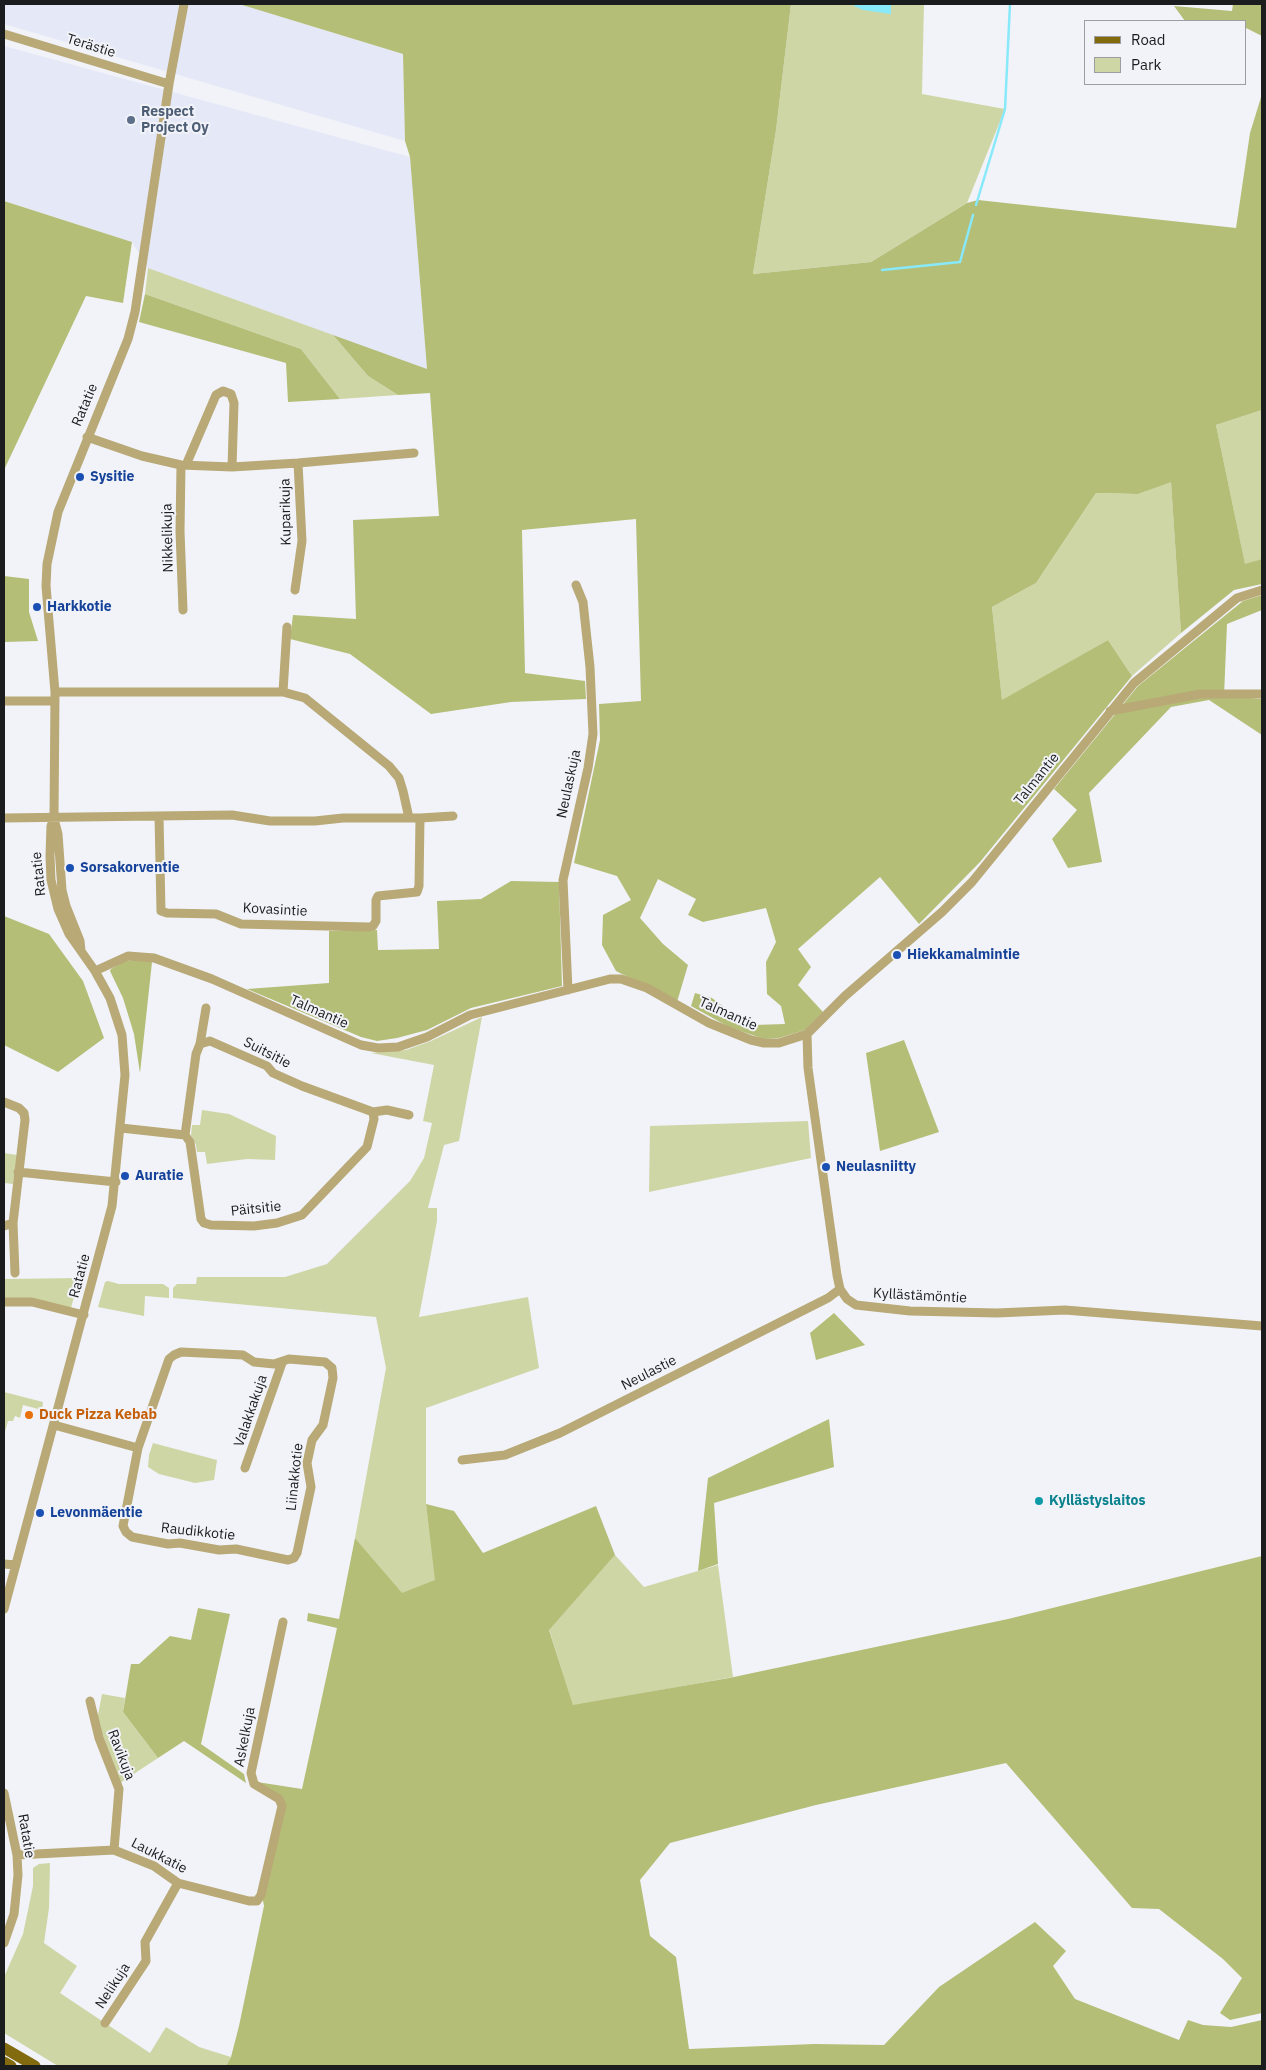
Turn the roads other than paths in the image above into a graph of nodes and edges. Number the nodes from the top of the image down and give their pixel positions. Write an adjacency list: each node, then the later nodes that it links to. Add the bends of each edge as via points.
1 (184, 4): 3 (street, Ratatie)
2 (4, 34): 3 (street, Terästie)
3 (169, 84): 4 (street, Ratatie, via 128,338)
4 (87, 437): 7 (street, via 142,456); 16 (street, Ratatie, via 58,512 47,564)
5 (414, 453): 6 (street)
6 (298, 463): 8 (street); 10 (street, Kuparikuja, via 302,541)
7 (184, 465): 8 (street); 8 (street, via 216,395 223,391 230,394 234,403); 12 (street, Nikkelikuja, via 180,531)
8 (232, 466)
9 (576, 585): 26 (street, Neulaskuja, via 583,602 594,734 563,880)
10 (295, 590)
11 (1262, 590): 18 (street, Talmantie, via 1237,598 1134,684)
12 (183, 610)
13 (287, 627): 14 (street)
14 (283, 692): 16 (street); 23 (street, via 305,698 389,766 401,784)
15 (1262, 694): 18 (street, via 1200,694)
16 (55, 697): 17 (street); 22 (street, Ratatie)
17 (4, 701)
18 (1110, 711): 28 (street, Talmantie, via 972,882)
19 (159, 816): 22 (street); 23 (street, via 232,815 270,821); 24 (street, Kovasintie, via 161,911 216,914 241,924 334,927 374,926 378,896 416,892 419,886)
20 (453, 816): 24 (street)
21 (4, 818): 22 (street)
22 (54, 818): 25 (street, Ratatie, via 50,856 58,910 69,934)
23 (409, 818): 24 (street)
24 (420, 818)
25 (95, 972): 26 (street, Talmantie, via 128,956 154,958 361,1045 378,1048 398,1047 427,1037 470,1015); 33 (street, Ratatie, via 110,998 122,1035 125,1075)
26 (568, 990): 28 (street, Talmantie, via 621,979 648,988 709,1023 752,1040 779,1042)
27 (206, 1008): 29 (street)
28 (807, 1034): 39 (street, via 808,1068)
29 (200, 1044): 31 (street, Suitsitie, via 210,1041 267,1066 288,1080); 34 (street)
30 (4, 1102): 35 (street, via 24,1113)
31 (373, 1112): 32 (street, Suitsitie, via 387,1110); 34 (street, Päitsitie, via 367,1148 302,1215 254,1226 204,1223 190,1142)
32 (409, 1115)
33 (121, 1128): 34 (street); 36 (street, Ratatie)
34 (185, 1135)
35 (18, 1172): 36 (street); 37 (street)
36 (116, 1182): 41 (street, Ratatie)
37 (8, 1224): 38 (street)
38 (15, 1273)
39 (840, 1289): 42 (street, Kyllästämöntie, via 856,1305 881,1308 997,1313 1065,1310); 46 (street, Neulastie, via 828,1298 560,1433 505,1455)
40 (4, 1302): 41 (street, via 32,1302)
41 (84, 1315): 44 (street, Ratatie)
42 (1262, 1326)
43 (282, 1363): 45 (street, Liinakkotie, via 254,1362 243,1355 181,1352 174,1355 169,1359); 47 (street, Valakkakuja); 48 (street, Liinakkotie, via 288,1359 325,1362 332,1368 333,1378 323,1425 312,1440 307,1464 311,1487)
44 (54, 1425): 45 (street); 50 (street, Ratatie)
45 (138, 1448): 48 (street, Raudikkotie, via 123,1526 132,1537 219,1550 236,1549 288,1560)
46 (462, 1460)
47 (245, 1468)
48 (294, 1558)
49 (4, 1564): 50 (street)
50 (16, 1565): 51 (street, Ratatie)
51 (4, 1609)
52 (283, 1622): 58 (street, Askelkuja, via 251,1773 254,1784 280,1799 282,1806)
53 (90, 1701): 55 (street, Ravikuja, via 98,1738 119,1789)
54 (4, 1793): 56 (street, Ratatie)
55 (114, 1850): 56 (street, Laukkatie); 57 (street, Laukkatie, via 154,1866)
56 (17, 1855): 59 (street, Ratatie, via 14,1914)
57 (178, 1882): 58 (street, Laukkatie); 60 (street, Nelikuja, via 145,1942 146,1961)
58 (257, 1901)
59 (4, 1942)
60 (105, 2023)
61 (4, 2048): 64 (main road)
62 (4, 2062): 63 (main road)
63 (10, 2066)
64 (35, 2066)

